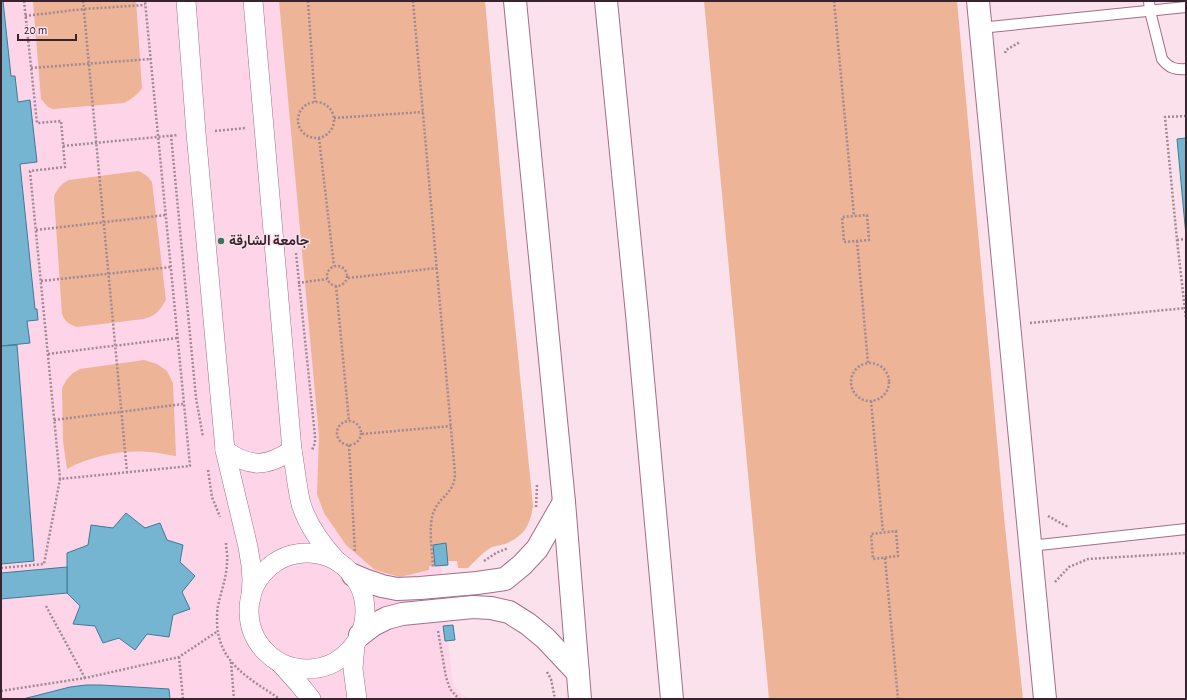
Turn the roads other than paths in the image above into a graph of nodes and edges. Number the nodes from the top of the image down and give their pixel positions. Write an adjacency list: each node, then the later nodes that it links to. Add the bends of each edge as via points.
1 (186, 1): 10 (street)
2 (253, 1): 11 (street)
3 (978, 1): 8 (street)
4 (605, 3): 27 (street, via 638,322)
5 (1150, 6): 7 (lane); 8 (lane); 9 (lane, via 1162,59 1172,68)
6 (519, 7): 12 (street)
7 (1186, 7)
8 (980, 28): 14 (street)
9 (1186, 69)
10 (225, 450): 11 (street, via 251,463 266,463); 18 (street, via 250,559)
11 (292, 450): 15 (street, via 301,504 310,526 323,546)
12 (564, 502): 16 (street, via 537,548); 23 (street)
13 (1186, 529): 14 (lane)
14 (1030, 546): 28 (street)
15 (348, 565): 17 (street, via 367,582 397,589); 18 (street, via 311,553 285,558 273,564 263,574 255,585); 21 (street, via 360,585 366,610)
16 (505, 579): 17 (street, via 477,584); 20 (street, via 503,596)
17 (420, 588): 19 (street)
18 (251, 598): 22 (street, via 251,628 267,653)
19 (423, 611): 20 (street, via 483,607); 21 (street, via 387,618 373,625)
20 (509, 612): 23 (street, via 545,638)
21 (358, 639): 22 (street, via 348,653 327,666 315,669 296,668); 25 (street, via 354,669)
22 (279, 662): 24 (street)
23 (578, 673): 26 (street)
24 (311, 699)
25 (357, 699)
26 (580, 699)
27 (672, 699)
28 (1045, 699)

